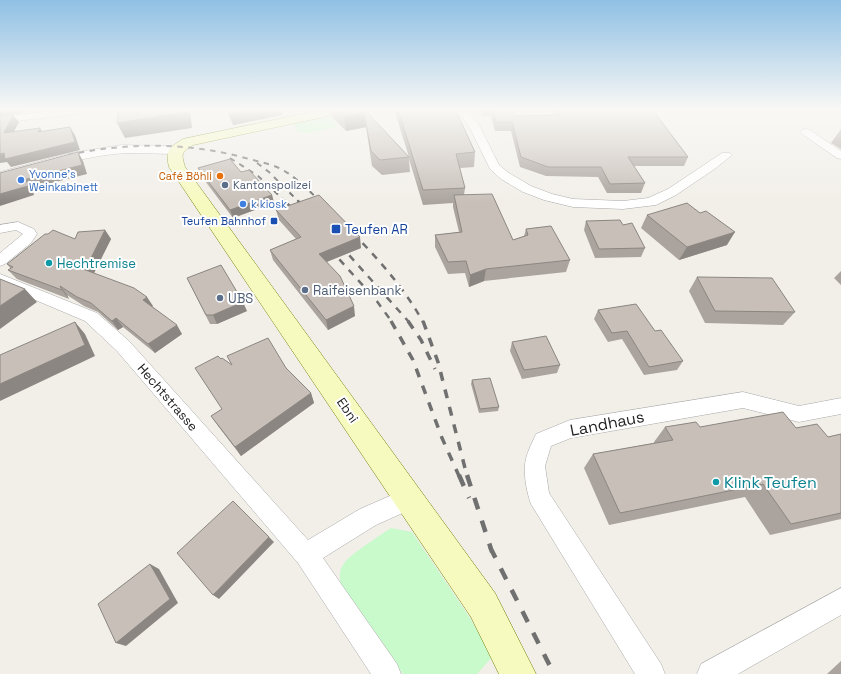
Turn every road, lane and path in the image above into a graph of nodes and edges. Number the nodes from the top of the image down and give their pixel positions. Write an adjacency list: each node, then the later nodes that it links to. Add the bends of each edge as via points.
1 (194, 140): 4 (main road)
2 (481, 140): 5 (street, via 494,167 527,189 573,203 623,206 651,202 672,192)
3 (818, 140): 6 (street)
4 (176, 150): 7 (street, via 126,149 99,152); 12 (main road, Ebni, via 174,156 177,167)
5 (726, 155)
6 (841, 156)
7 (0, 177)
8 (0, 229): 9 (street, via 18,226 30,234)
9 (0, 262)
10 (0, 279): 13 (street, Hechtstrasse, via 91,317 123,346)
11 (841, 406): 17 (street, Landhaus, via 799,414 743,400 570,429 543,440 535,466 539,496)
12 (408, 499): 13 (street, via 368,518); 16 (main road, Ebni, via 483,606)
13 (306, 555): 15 (street, Hechtstrasse)
14 (841, 601): 18 (street)
15 (387, 674)
16 (518, 674)
17 (651, 674)
18 (711, 674)

